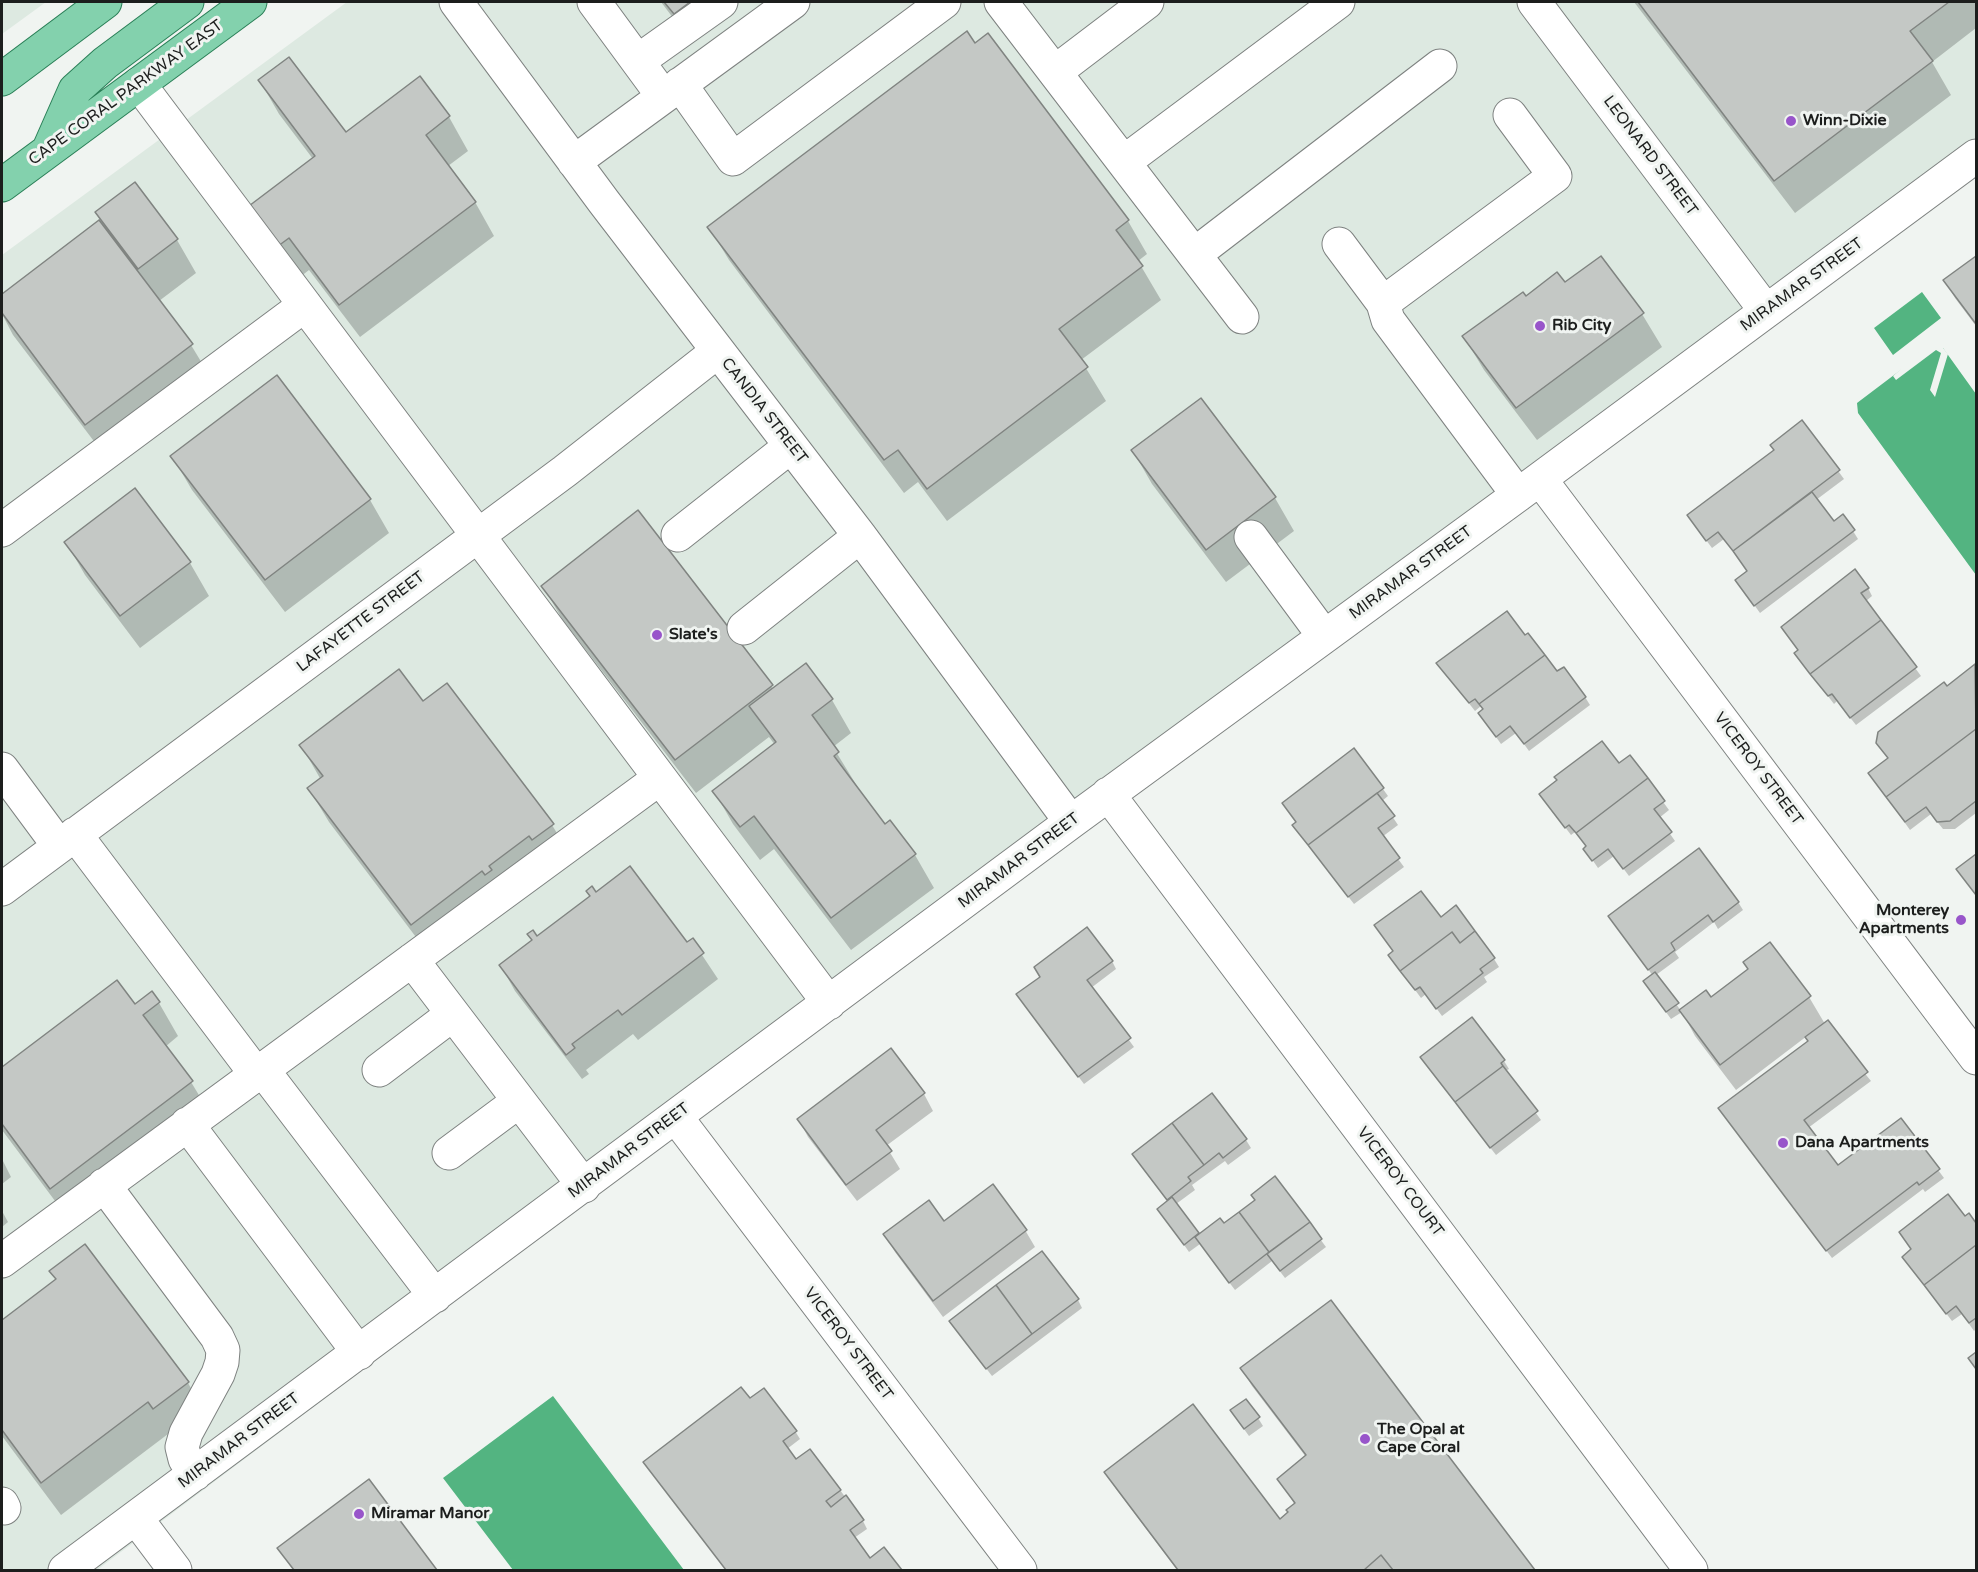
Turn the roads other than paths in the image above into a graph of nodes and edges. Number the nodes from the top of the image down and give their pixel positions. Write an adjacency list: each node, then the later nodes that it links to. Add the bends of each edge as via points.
1 (105, 2): 16 (main road)
2 (188, 2): 20 (main road, via 75,90)
3 (250, 2): 17 (main road, CAPE CORAL PARKWAY EAST)
4 (456, 2): 22 (street, CANDIA STREET)
5 (594, 2): 13 (street)
6 (721, 2): 13 (street)
7 (793, 2): 18 (street)
8 (944, 2): 18 (street, via 733,159)
9 (1001, 2): 15 (street)
10 (1147, 2): 15 (street)
11 (1338, 2): 23 (street)
12 (1534, 2): 29 (street, LEONARD STREET)
13 (638, 61): 18 (street)
14 (1440, 66): 26 (street)
15 (1055, 72): 23 (street)
16 (2, 79)
17 (139, 84): 20 (main road, CAPE CORAL PARKWAY EAST); 28 (street)
18 (672, 90): 22 (street)
19 (1510, 115): 27 (street, via 1555,176)
20 (48, 151): 24 (main road, CAPE CORAL PARKWAY EAST)
21 (1977, 156): 29 (street, MIRAMAR STREET)
22 (574, 162): 31 (street, CANDIA STREET)
23 (1124, 162): 26 (street)
24 (2, 185)
25 (1339, 244): 27 (street, VICEROY STREET)
26 (1195, 255): 30 (street)
27 (1383, 303): 33 (street, VICEROY STREET, via 1388,320)
28 (304, 305): 34 (street); 35 (street)
29 (1766, 311): 33 (street, MIRAMAR STREET)
30 (1242, 317)
31 (718, 351): 32 (street, CANDIA STREET); 35 (street, LAFAYETTE STREET)
32 (791, 446): 36 (street); 37 (street, CANDIA STREET)
33 (1529, 487): 40 (street, MIRAMAR STREET); 50 (street, VICEROY STREET)
34 (2, 530)
35 (478, 535): 42 (street); 45 (street, LAFAYETTE STREET)
36 (678, 535)
37 (860, 536): 39 (street); 44 (street, CANDIA STREET)
38 (1251, 537): 40 (street)
39 (744, 628)
40 (1324, 636): 43 (street, MIRAMAR STREET)
41 (2, 769): 45 (street)
42 (660, 778): 47 (street); 48 (street)
43 (1108, 794): 44 (street, MIRAMAR STREET); 67 (street, VICEROY COURT)
44 (1071, 822): 48 (street, MIRAMAR STREET)
45 (67, 840): 46 (street, LAFAYETTE STREET); 52 (street)
46 (2, 889)
47 (412, 960): 49 (street); 52 (street)
48 (829, 1003): 54 (street, MIRAMAR STREET)
49 (453, 1014): 51 (street); 53 (street)
50 (1977, 1058)
51 (379, 1070)
52 (259, 1072): 55 (street); 60 (street)
53 (519, 1101): 56 (street); 58 (street)
54 (676, 1117): 58 (street, MIRAMAR STREET); 66 (street, VICEROY STREET)
55 (187, 1124): 57 (street); 61 (street)
56 (449, 1153)
57 (104, 1185): 59 (street); 62 (street, via 223,1350 218,1374 182,1447)
58 (584, 1186): 60 (street, MIRAMAR STREET)
59 (2, 1261)
60 (435, 1296): 61 (street, MIRAMAR STREET)
61 (359, 1353): 62 (street, MIRAMAR STREET)
62 (195, 1474): 63 (street, MIRAMAR STREET)
63 (136, 1518): 64 (street, MIRAMAR STREET); 65 (street)
64 (65, 1570)
65 (175, 1570)
66 (1020, 1570)
67 (1691, 1570)

